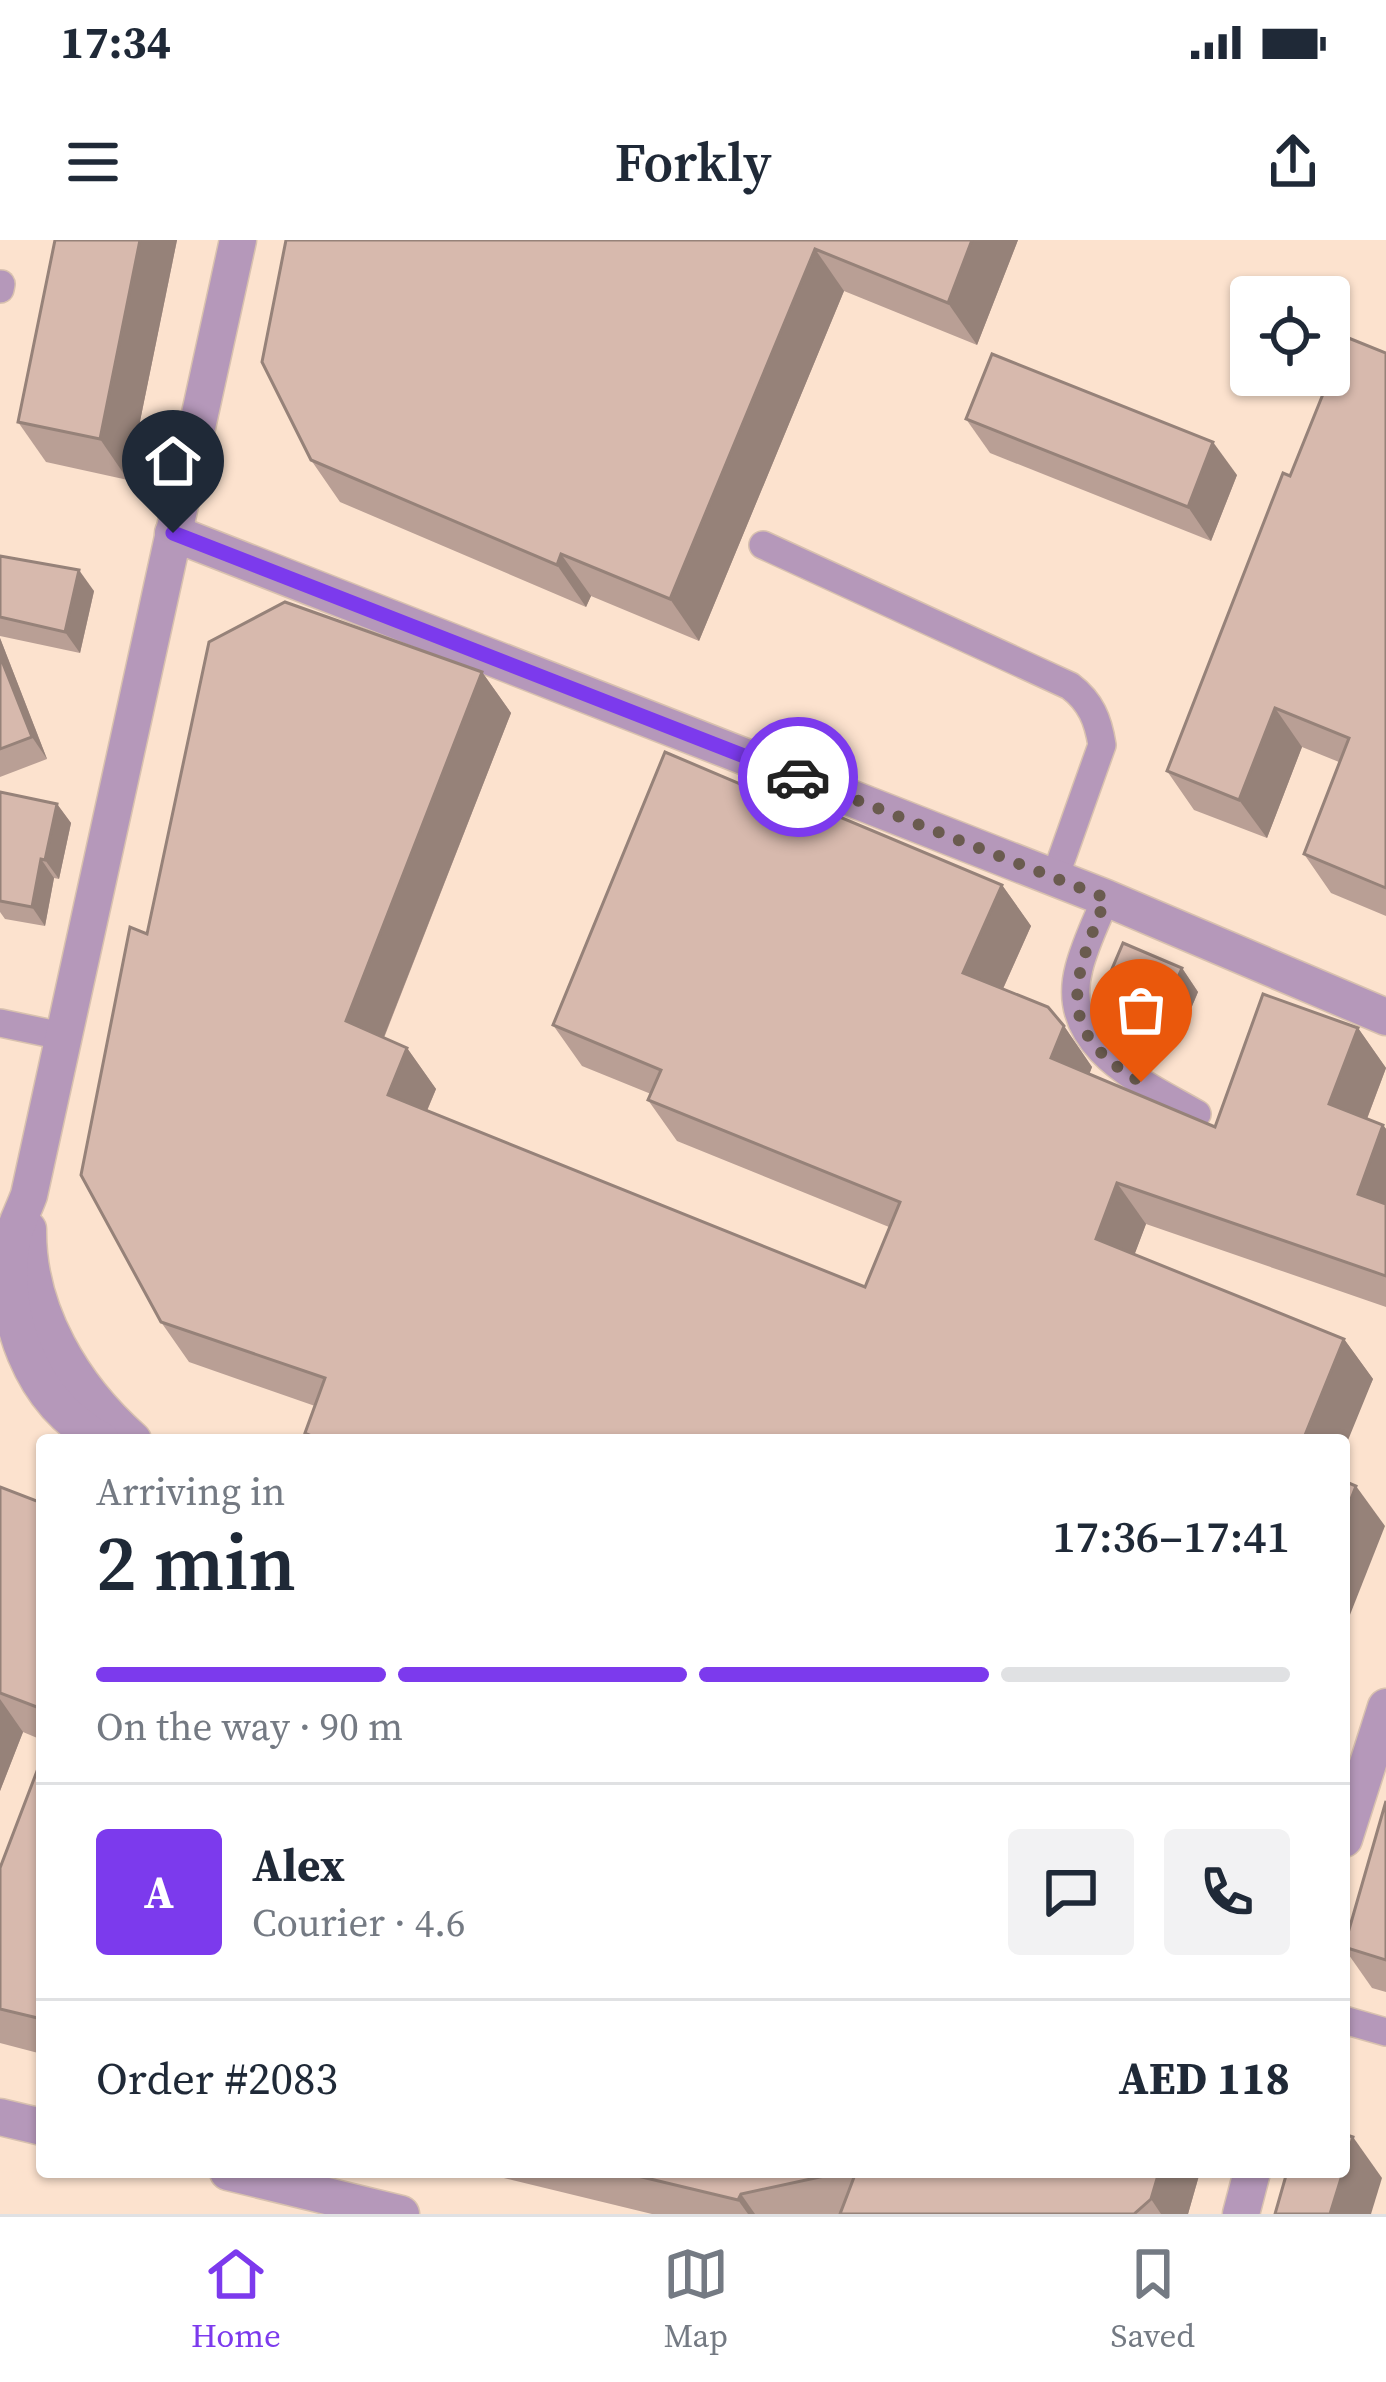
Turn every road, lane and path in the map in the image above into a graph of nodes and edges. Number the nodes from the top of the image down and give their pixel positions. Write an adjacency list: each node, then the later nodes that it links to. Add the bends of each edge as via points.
1 (238, 240): 2 (street)
2 (173, 533): 4 (street); 8 (street)
3 (763, 545): 4 (lane, via 1083,696 1102,745)
4 (1054, 878): 5 (street)
5 (1106, 898): 6 (street); 9 (lane, via 1078,970 1077,1011 1113,1066)
6 (1386, 1017)
7 (0, 1023): 8 (lane)
8 (62, 1036): 10 (street)
9 (1197, 1114)
10 (29, 1195): 11 (street, via 13,1237 13,1325 54,1403); 12 (street, via 35,1286 50,1329 70,1370)
11 (93, 1434)
12 (127, 1434)
13 (1386, 1707): 14 (street)
14 (1375, 1779): 15 (street)
15 (1350, 1827)
16 (1350, 2022): 17 (lane)
17 (1386, 2032)
18 (0, 2116): 19 (street)
19 (36, 2125)
20 (253, 2178): 22 (street)
21 (1250, 2178): 23 (street)
22 (401, 2214)
23 (1241, 2214)

